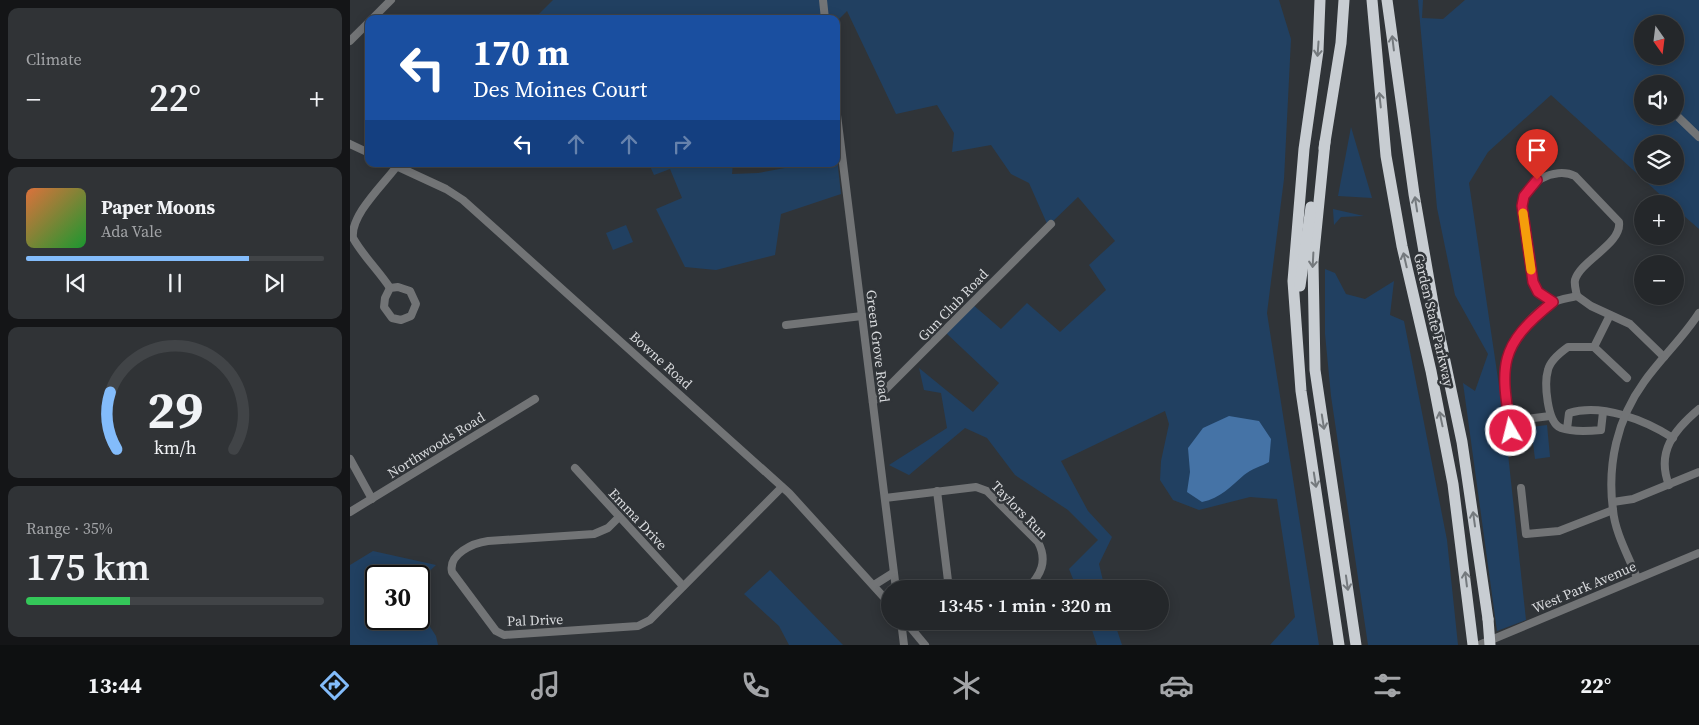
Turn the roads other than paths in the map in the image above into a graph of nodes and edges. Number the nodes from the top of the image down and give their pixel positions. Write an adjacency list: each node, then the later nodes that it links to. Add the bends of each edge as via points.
1 (391, 0): 7 (street)
2 (823, 0): 8 (street)
3 (1320, 0): 29 (highway, one-way to 29, via 1316,63 1296,232 1293,281)
4 (1344, 0): 14 (highway, via 1341,43)
5 (1372, 0): 70 (highway, Garden State Parkway, one-way to 5, via 1462,546 1442,425 1402,246 1386,156)
6 (1388, 0): 72 (highway, Garden State Parkway, one-way to 6, bridge, via 1464,454 1416,204)
7 (376, 15)
8 (825, 15)
9 (365, 26): 10 (street)
10 (350, 41)
11 (1684, 123): 12 (street)
12 (1699, 137)
13 (840, 139): 27 (street, Green Grove Road)
14 (1325, 142): 29 (highway, via 1302,264); 69 (highway, one-way to 69, via 1313,262 1315,370)
15 (350, 144): 16 (street)
16 (365, 150)
17 (393, 167): 20 (street, via 389,177 356,211)
18 (398, 167): 47 (street, Bowne Road, via 463,200)
19 (1051, 224): 34 (street, Gun Club Road)
20 (350, 227)
21 (350, 227): 22 (street, via 354,239)
22 (390, 288): 22 (street, via 384,304 388,315 401,320 410,316 416,304 413,294 403,287)
23 (1577, 296): 24 (street); 24 (street, via 1575,284 1578,274 1617,234 1619,222 1572,174 1542,178 1532,184 1522,206 1533,282 1538,292); 26 (street)
24 (1553, 302): 39 (street, via 1518,333 1507,357 1504,383)
25 (1699, 313): 31 (street)
26 (1610, 315): 30 (street); 31 (street, via 1630,324)
27 (862, 316): 28 (street); 34 (street, Green Grove Road)
28 (786, 325)
29 (1297, 327): 68 (highway, one-way to 68, via 1302,398)
30 (1594, 347): 32 (street); 38 (street, via 1568,347 1550,365 1546,376)
31 (1664, 357): 37 (street, via 1643,382)
32 (1627, 378)
33 (535, 399): 51 (street, Northwoods Road)
34 (872, 402): 50 (street, Green Grove Road)
35 (1699, 410): 42 (street)
36 (1603, 412): 37 (street); 40 (street, via 1569,413); 40 (street, via 1601,430)
37 (1626, 413): 42 (street); 52 (street, via 1614,452)
38 (1550, 416): 39 (street); 40 (street, via 1556,425)
39 (1509, 422): 41 (street)
40 (1567, 429)
41 (1511, 431)
42 (1673, 438): 46 (street, via 1663,463)
43 (350, 459): 51 (street)
44 (575, 468): 54 (street, Emma Drive)
45 (1699, 472): 46 (street)
46 (1669, 485): 52 (street)
47 (782, 487): 61 (street, Pal Drive); 62 (street, Bowne Road)
48 (1521, 488): 52 (street, via 1526,534 1560,531)
49 (937, 491): 50 (street, Taylors Run); 59 (street); 60 (street, Taylors Run, via 982,488 1038,542 1044,563)
50 (885, 498): 56 (street, Green Grove Road)
51 (372, 499): 53 (street, Northwoods Road)
52 (1613, 506): 57 (street)
53 (350, 512)
54 (619, 518): 61 (street, Emma Drive); 61 (street, Pal Drive, via 594,534 488,541 475,545 456,556 452,572 496,631 507,636 643,625)
55 (1699, 553): 57 (street, West Park Avenue)
56 (894, 573): 58 (street, Green Grove Road); 62 (street)
57 (1637, 578): 71 (street, West Park Avenue)
58 (895, 580)
59 (948, 580)
60 (1036, 580)
61 (683, 586)
62 (874, 586): 63 (street, Bowne Road)
63 (881, 594)
64 (902, 630): 66 (street)
65 (912, 630): 67 (street)
66 (904, 645)
67 (925, 645)
68 (1339, 645)
69 (1356, 645)
70 (1473, 645)
71 (1479, 645)
72 (1490, 645)

